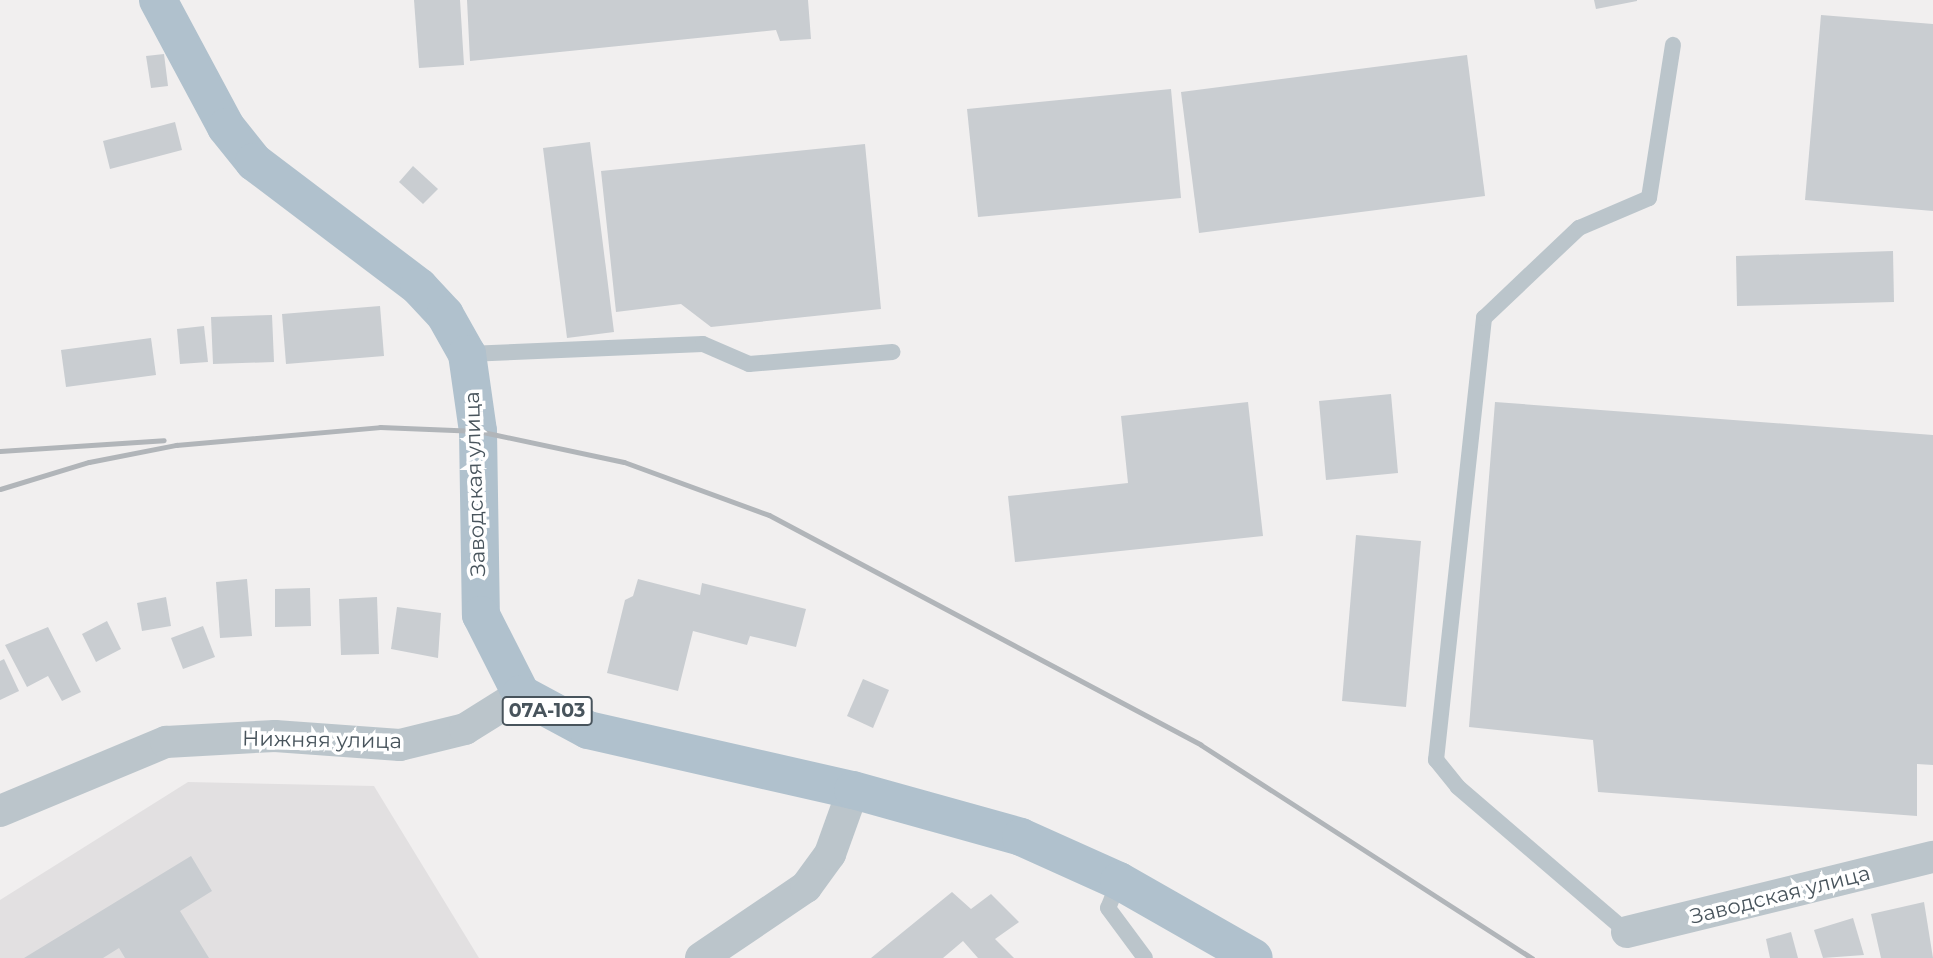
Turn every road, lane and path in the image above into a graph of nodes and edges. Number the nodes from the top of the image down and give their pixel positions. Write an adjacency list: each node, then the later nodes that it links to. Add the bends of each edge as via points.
1 (158, 0): 4 (main road, Заводская улица / 07А-103, via 226,127 254,162 419,287 445,315)
2 (1673, 45): 10 (lane, via 1649,198 1579,228 1484,318 1436,760 1458,787)
3 (892, 352): 4 (lane, via 749,363 703,344)
4 (467, 354): 5 (main road, Заводская улица / 07А-103, via 478,431 481,615 491,643)
5 (521, 694): 6 (main road, 07А-103, via 588,730); 7 (street, Нижняя улица, via 465,729 400,745 275,736 166,741)
6 (853, 790): 9 (main road, 07А-103, via 1021,837); 11 (street, via 830,854 806,887)
7 (0, 811)
8 (1933, 857): 10 (street, Заводская улица)
9 (1119, 881): 12 (lane, via 1108,908); 13 (main road, 07А-103)
10 (1627, 932)
11 (701, 958)
12 (1145, 958)
13 (1254, 958)

